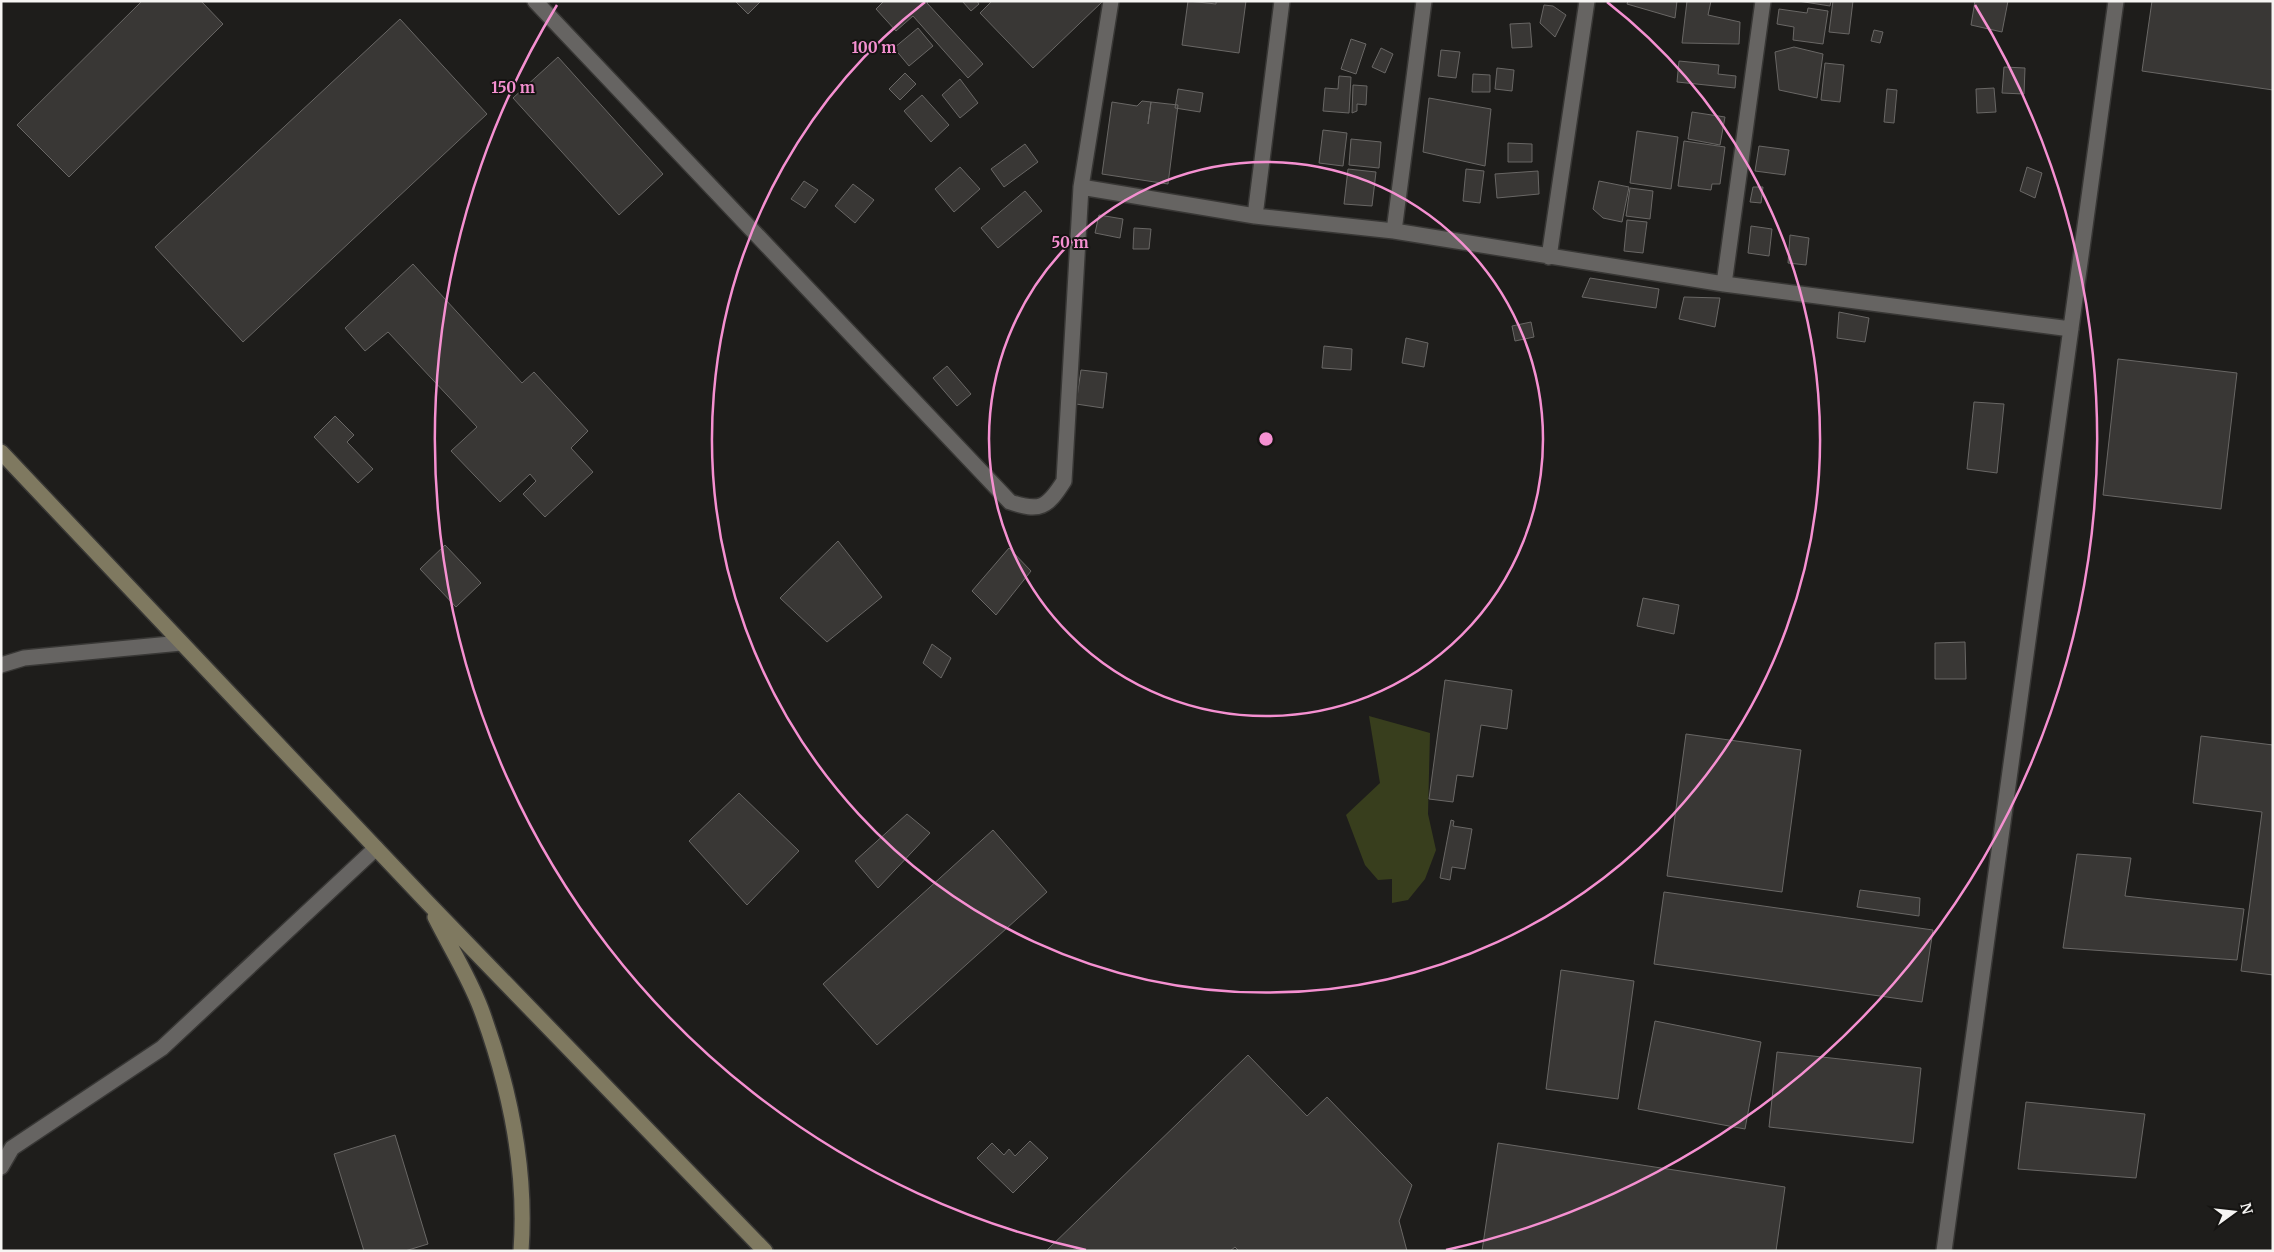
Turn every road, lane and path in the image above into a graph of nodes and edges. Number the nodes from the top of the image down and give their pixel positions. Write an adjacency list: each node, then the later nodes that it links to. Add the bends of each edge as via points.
1 (535, 1): 8 (street, via 1010,502 1031,509 1052,501 1064,481)
2 (1111, 1): 8 (street)
3 (1282, 1): 9 (street)
4 (1424, 1): 10 (street)
5 (1587, 1): 11 (street)
6 (1763, 1): 12 (street)
7 (2116, 1): 13 (street)
8 (1081, 187): 9 (street)
9 (1255, 216): 10 (street)
10 (1394, 230): 11 (street)
11 (1549, 257): 12 (street)
12 (1724, 284): 13 (street)
13 (2071, 329): 22 (street)
14 (1, 452): 15 (main road)
15 (181, 643): 16 (street, via 24,658); 17 (main road)
16 (1, 666)
17 (376, 848): 18 (main road); 19 (street, via 162,1048 12,1148)
18 (428, 902): 20 (main road, via 480,1007 506,1086 520,1168); 21 (main road)
19 (1, 1167)
20 (521, 1251)
21 (765, 1251)
22 (1944, 1251)

